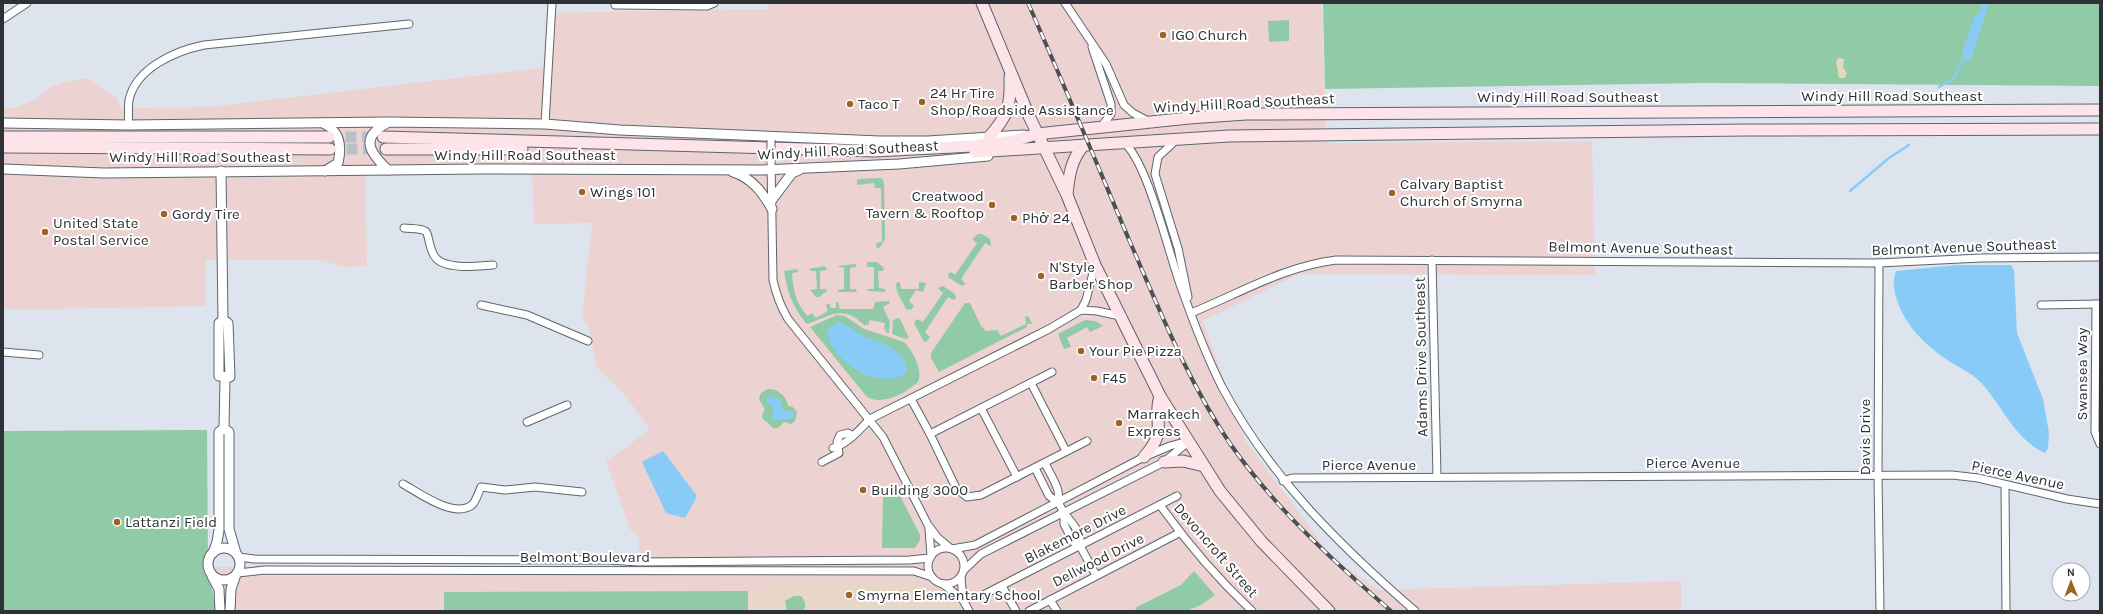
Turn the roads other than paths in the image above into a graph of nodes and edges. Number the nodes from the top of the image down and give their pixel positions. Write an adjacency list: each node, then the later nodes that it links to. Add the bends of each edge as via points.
1 (27, 3): 7 (street)
2 (552, 3): 16 (street)
3 (615, 3): 4 (street, via 707,6)
4 (714, 3)
5 (982, 3): 10 (main road)
6 (1065, 3): 9 (street)
7 (3, 19)
8 (409, 24): 17 (street, via 186,48 161,60 142,77 129,100)
9 (1090, 41): 13 (street, via 1106,64 1124,106); 18 (street, via 1111,104 1111,114)
10 (1009, 70): 20 (main road); 24 (main road, via 1008,111)
11 (2100, 110): 13 (main road, Windy Hill Road Southeast, via 1294,113)
12 (388, 122): 15 (street, Windy Hill Road Southeast); 16 (street, Windy Hill Road Southeast); 36 (street, via 376,129 370,143 374,157)
13 (1149, 122): 18 (main road, Windy Hill Road Southeast)
14 (3, 123): 17 (street, Windy Hill Road Southeast)
15 (323, 123): 17 (street, Windy Hill Road Southeast); 38 (street, via 335,133 341,149 338,163)
16 (545, 124): 25 (street, Windy Hill Road Southeast)
17 (128, 125)
18 (1101, 127): 20 (main road, Windy Hill Road Southeast)
19 (2100, 130): 26 (main road, Windy Hill Road Southeast, via 1716,130)
20 (1037, 134): 23 (main road, Windy Hill Road Southeast, via 1013,141 973,146 874,151); 24 (street, Windy Hill Road Southeast); 32 (main road)
21 (3, 137): 22 (main road, Windy Hill Road Southeast)
22 (329, 137)
23 (383, 137)
24 (989, 137): 25 (street, Windy Hill Road Southeast, via 928,141)
25 (770, 138): 33 (street, bridge)
26 (1180, 138): 27 (main road, Windy Hill Road Southeast); 52 (street, via 1158,157 1155,174 1178,248)
27 (1123, 142): 28 (main road, Windy Hill Road Southeast); 52 (street, via 1135,154)
28 (1084, 145): 32 (main road, Windy Hill Road Southeast); 40 (main road, via 1071,166)
29 (3, 147): 30 (main road, Windy Hill Road Southeast)
30 (330, 149)
31 (386, 149): 32 (main road, Windy Hill Road Southeast, via 525,149 878,158)
32 (1045, 149): 34 (street, Windy Hill Road Southeast, via 937,161); 40 (main road)
33 (771, 165): 34 (street, Windy Hill Road Southeast); 37 (street, Windy Hill Road Southeast); 41 (street)
34 (804, 168): 41 (street, via 792,173)
35 (3, 169): 39 (street, Windy Hill Road Southeast, via 104,173)
36 (388, 170): 37 (street, Windy Hill Road Southeast); 38 (street, Windy Hill Road Southeast)
37 (726, 170): 41 (street, via 743,175)
38 (326, 171): 39 (street, Windy Hill Road Southeast)
39 (221, 172): 65 (street, via 223,320 218,323 220,376 225,378)
40 (1067, 194): 47 (main road)
41 (772, 205): 63 (street, via 773,280 784,312)
42 (404, 228): 46 (street, via 424,230 428,233 430,249 442,262 462,266)
43 (2100, 257): 45 (street, Belmont Avenue Southeast, via 1981,258)
44 (1432, 260): 45 (street, Belmont Avenue Southeast); 52 (street, Belmont Avenue Southeast, via 1345,260 1317,263 1277,276); 79 (street, Adams Drive Southeast)
45 (1879, 263): 77 (street, Davis Drive)
46 (493, 265)
47 (1095, 265): 51 (street); 53 (main road)
48 (481, 304): 54 (street, via 527,314)
49 (2098, 304): 50 (street, Swansea Way); 69 (street, Swansea Way, via 2095,432)
50 (2041, 305)
51 (1081, 310): 53 (street); 60 (street)
52 (1191, 313): 80 (street, via 1222,387 1253,440)
53 (1120, 316): 59 (main road)
54 (588, 341)
55 (3, 352): 56 (street)
56 (39, 355)
57 (1052, 372): 58 (street)
58 (1031, 383): 62 (street); 70 (street)
59 (1160, 396): 68 (main road); 71 (main road, via 1157,404 1159,432 1153,446)
60 (911, 399): 63 (street); 66 (street)
61 (567, 405): 64 (street)
62 (981, 408): 66 (street); 78 (street)
63 (870, 419): 72 (street, via 853,436 844,433 840,435 836,447 839,452); 89 (street, via 886,442)
64 (527, 422)
65 (224, 428): 93 (street, via 219,432 219,530); 94 (street, via 229,432 229,529)
66 (930, 434): 78 (street, via 956,488 967,497 980,495)
67 (1087, 441): 70 (street)
68 (1188, 441): 71 (street); 73 (street); 75 (main road)
69 (2100, 444)
70 (1066, 451): 74 (street)
71 (1144, 457): 85 (street)
72 (822, 462)
73 (1164, 462): 75 (main road, via 1183,461); 88 (street)
74 (1045, 463): 76 (street); 85 (street, via 1058,491)
75 (1204, 466): 114 (main road, via 1220,491 1253,532)
76 (1035, 468): 78 (street); 85 (street, via 1049,496)
77 (1878, 475): 79 (street, Pierce Avenue); 82 (street, Pierce Avenue, via 1959,475); 116 (street, Davis Drive)
78 (1017, 477)
79 (1437, 477): 80 (street, Pierce Avenue, via 1292,478)
80 (1283, 481): 115 (street, via 1347,550)
81 (403, 484): 83 (street, via 439,505 454,510 473,504 481,487 505,490 535,487)
82 (2005, 485): 86 (street, Pierce Avenue); 117 (street)
83 (582, 492)
84 (1177, 496): 87 (street, Blakemore Drive)
85 (1059, 503): 88 (street); 92 (street, via 975,545)
86 (2100, 504)
87 (1160, 505): 90 (street, Devoncroft Street); 91 (street, Blakemore Drive)
88 (1064, 512): 91 (street, via 1064,524 1073,542); 96 (street, via 981,554)
89 (928, 524): 92 (street, via 938,538); 95 (street, via 931,537)
90 (1180, 533): 99 (street, Dellwood Drive); 113 (street, Devoncroft Street, via 1226,586)
91 (1080, 546): 99 (street); 103 (street, Blakemore Drive)
92 (951, 549): 95 (street, via 940,549); 96 (street, via 961,555)
93 (213, 553): 94 (street, via 224,548); 97 (street, via 208,563)
94 (237, 555): 95 (street, Belmont Boulevard, via 254,559 639,562 909,560); 98 (street, via 241,564)
95 (930, 557): 100 (street, via 928,568)
96 (964, 570): 101 (street)
97 (212, 575): 98 (street, via 222,580 229,580); 107 (street, via 219,589)
98 (236, 575): 100 (street, Belmont Boulevard, via 264,570 914,571); 108 (street, via 231,589)
99 (1096, 575): 106 (street, Dellwood Drive)
100 (932, 577): 102 (street)
101 (961, 577): 102 (street, via 953,583); 105 (street)
102 (943, 584): 105 (street)
103 (1002, 586): 104 (street, Blakemore Drive); 110 (street)
104 (985, 594)
105 (963, 600): 109 (street)
106 (1050, 600): 111 (street, Dellwood Drive); 112 (street)
107 (220, 611)
108 (230, 611)
109 (969, 611)
110 (1016, 611)
111 (1029, 611)
112 (1057, 611)
113 (1252, 611)
114 (1329, 611)
115 (1415, 611)
116 (1880, 611)
117 (2006, 611)

